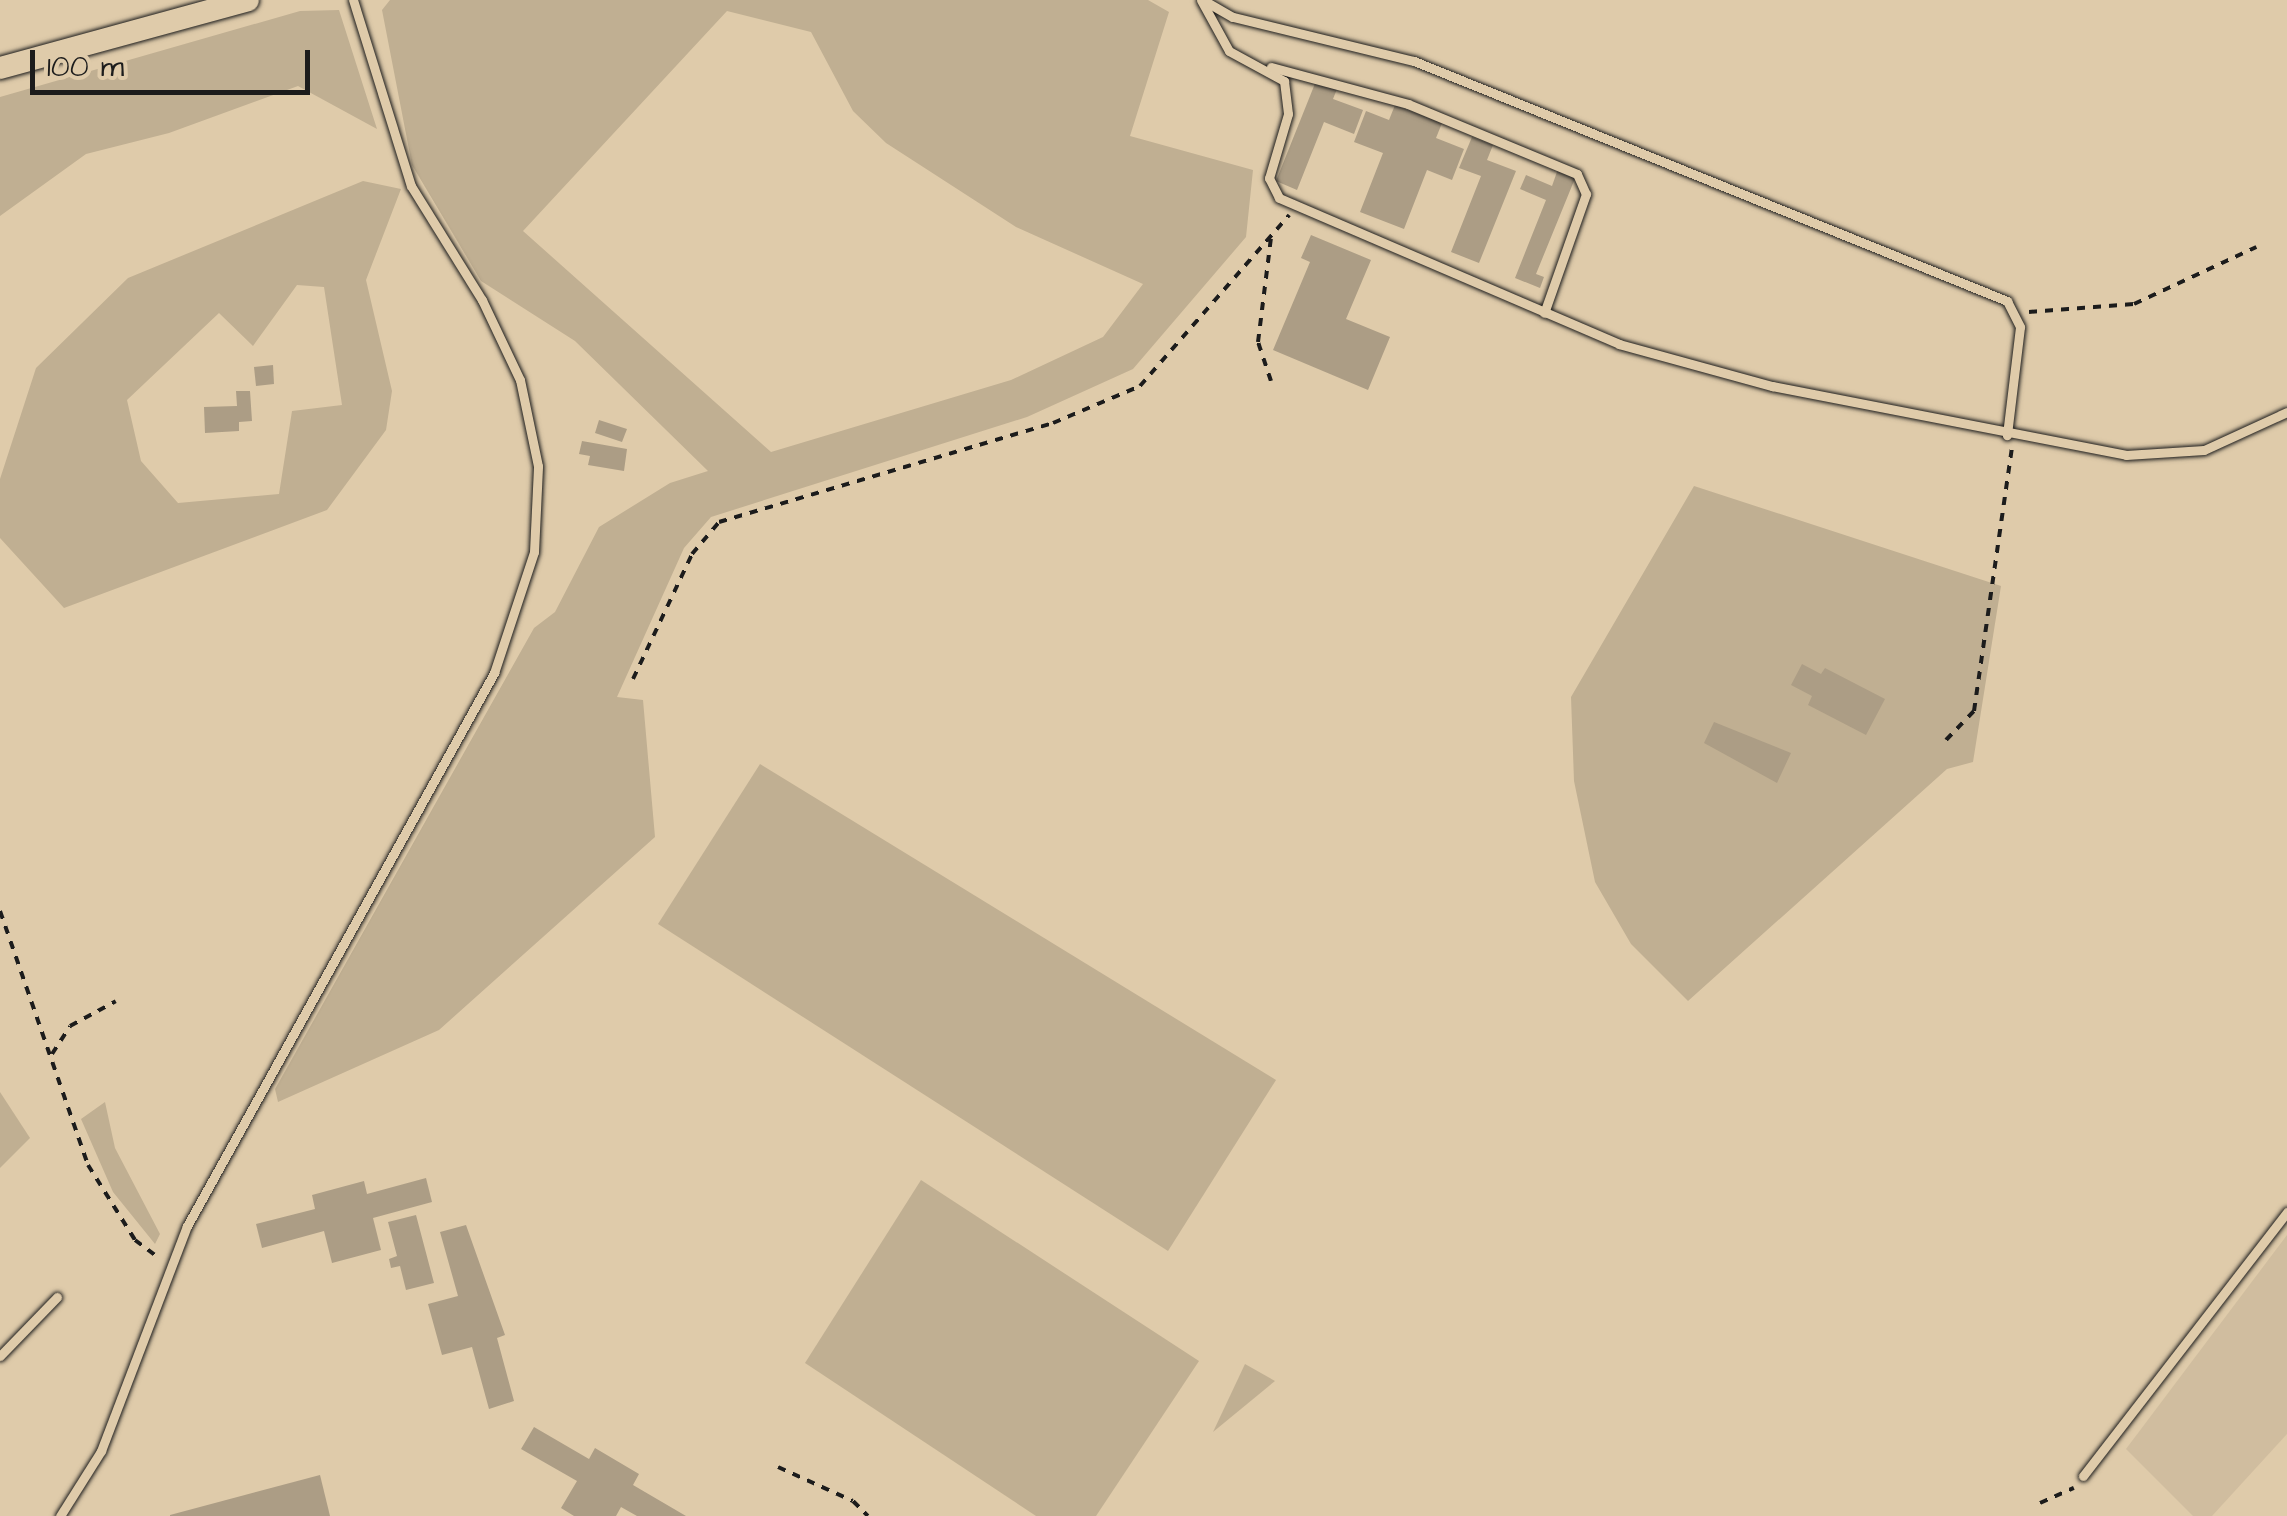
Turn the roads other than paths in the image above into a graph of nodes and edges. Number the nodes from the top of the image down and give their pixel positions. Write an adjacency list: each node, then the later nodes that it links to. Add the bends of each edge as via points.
1 (248, 0): 5 (street)
2 (353, 0): 13 (lane, via 411,186 482,300 520,380 538,466 534,552 494,673 168,1265 101,1451)
3 (1202, 0): 4 (lane, via 1222,44); 8 (lane, via 1233,17 1414,61 2007,301 2019,315)
4 (1263, 66): 6 (lane, via 1284,81 1289,96 1269,178 1279,198); 6 (lane, via 1408,104 1576,174 1586,194)
5 (0, 68)
6 (1544, 313): 8 (lane, via 1684,365)
7 (2287, 412): 8 (lane, via 2229,441 2178,455 2126,455)
8 (2010, 436)
9 (2287, 1212): 12 (lane)
10 (56, 1298): 11 (lane)
11 (0, 1356)
12 (2084, 1476)
13 (60, 1516)

